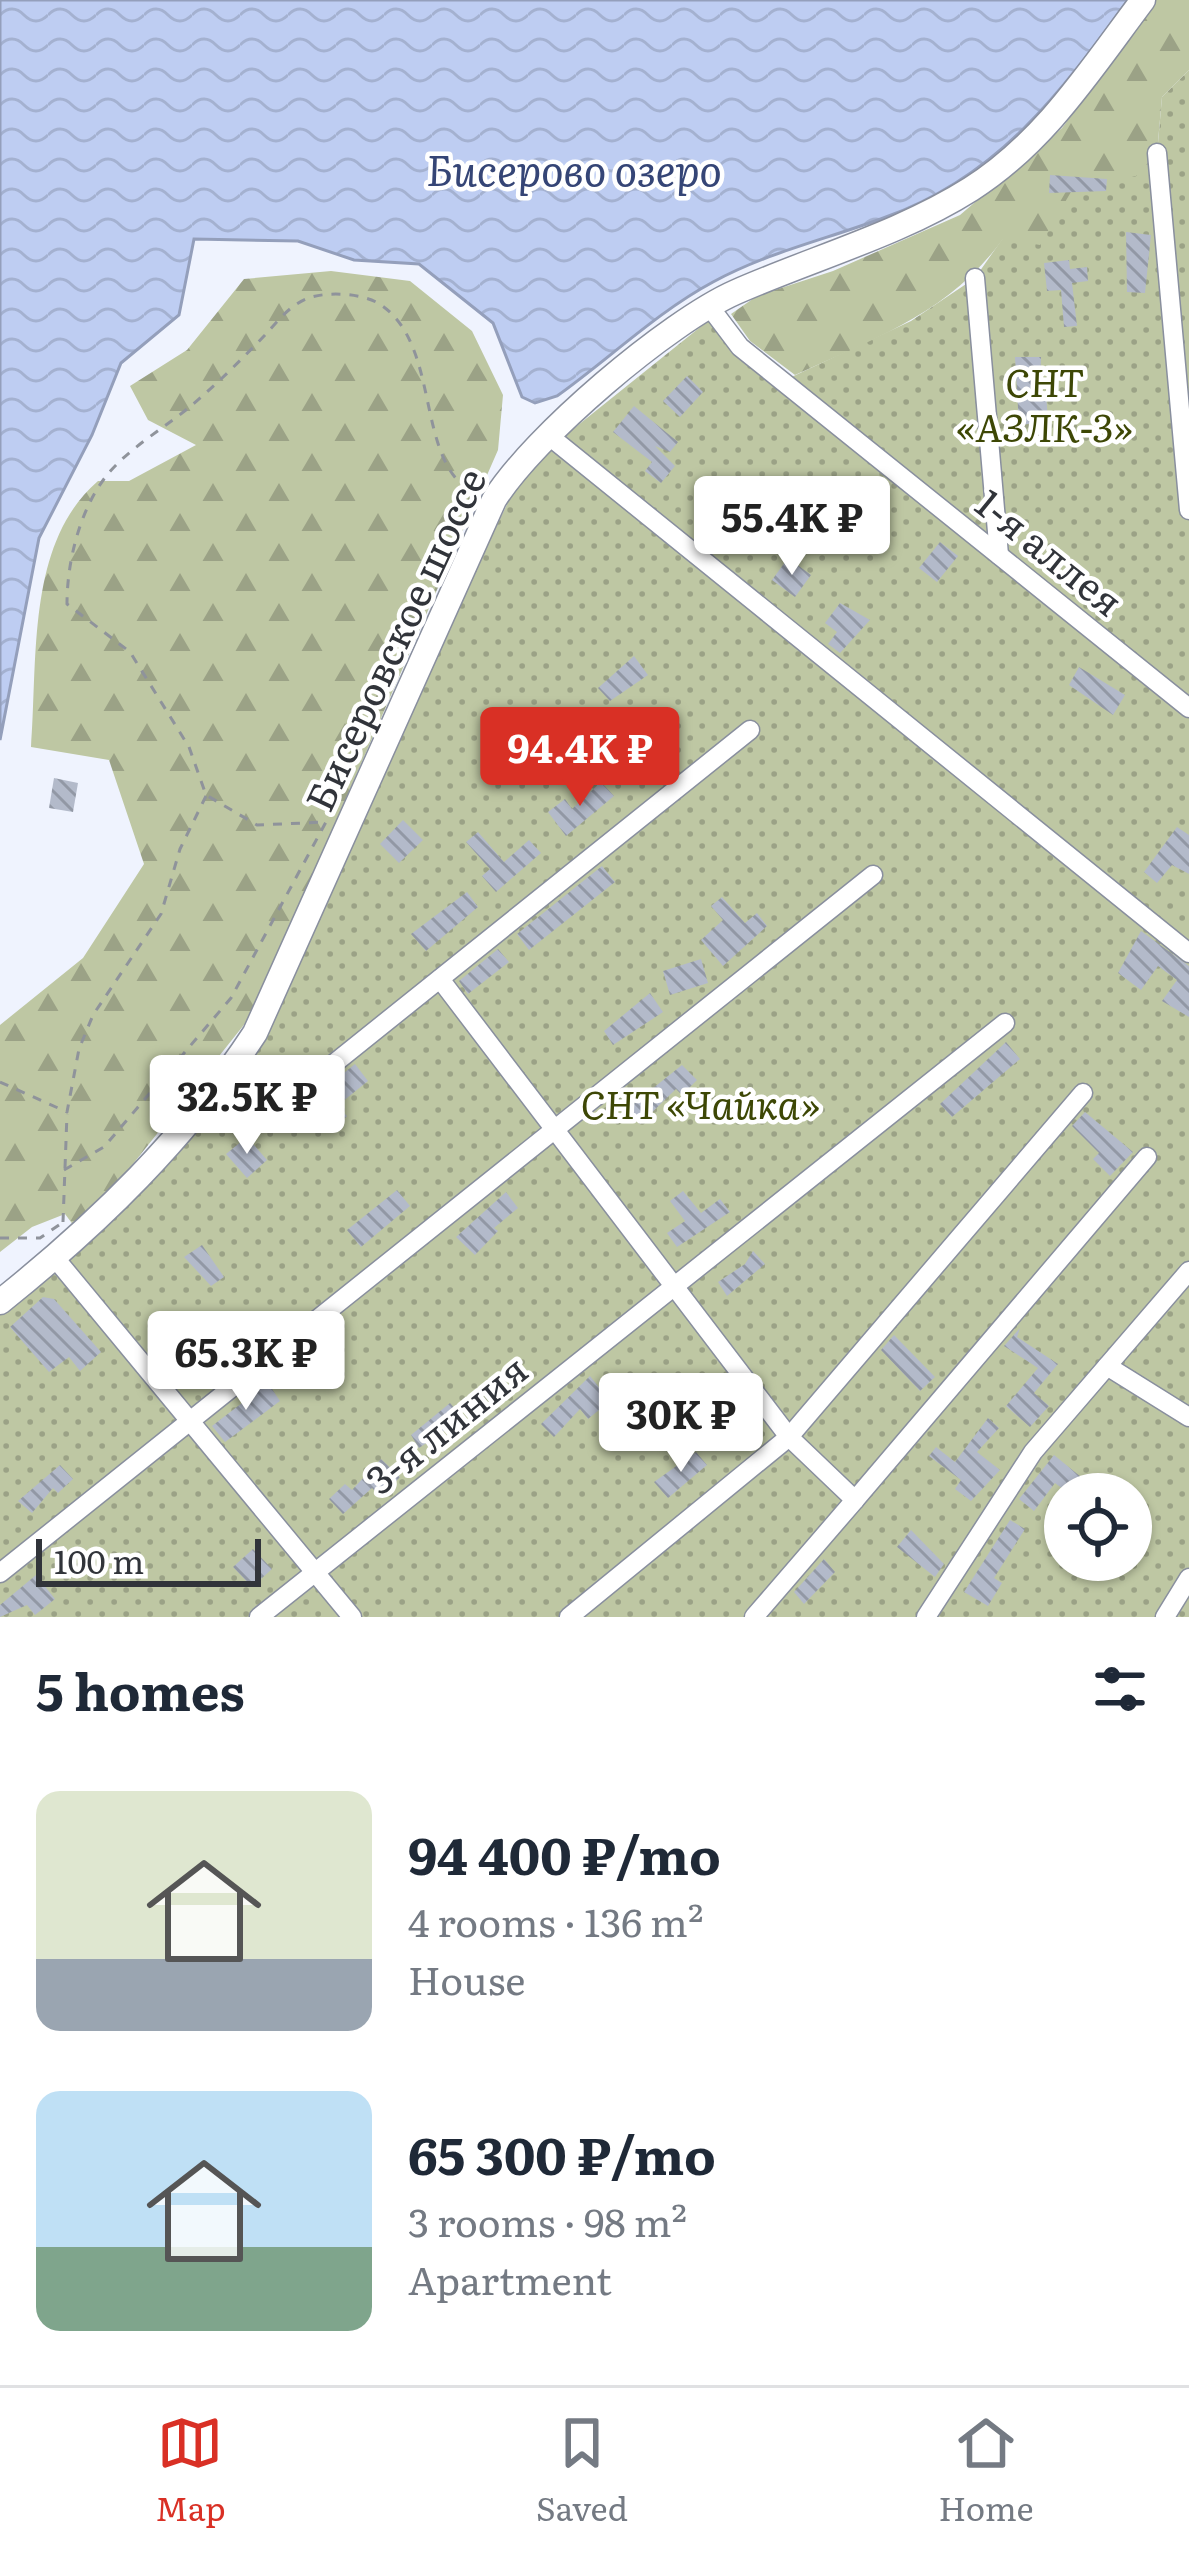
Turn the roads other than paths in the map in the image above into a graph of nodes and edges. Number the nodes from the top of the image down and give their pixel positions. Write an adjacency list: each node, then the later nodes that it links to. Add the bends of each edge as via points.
1 (1143, 0): 4 (main road, Бисеровское шоссе, via 1050,124 976,186)
2 (1157, 153): 6 (street)
3 (975, 278): 7 (street)
4 (709, 306): 5 (main road, Бисеровское шоссе); 7 (street, 1-я аллея, via 740,347)
5 (548, 435): 11 (street); 18 (main road, Бисеровское шоссе, via 494,500 255,1033 152,1166)
6 (1189, 510)
7 (999, 555): 8 (street, 1-я аллея)
8 (1189, 708)
9 (750, 730): 12 (street)
10 (873, 875): 16 (street)
11 (1189, 953)
12 (440, 979): 15 (street); 16 (street)
13 (1005, 1023): 20 (street, 3-я линия)
14 (1083, 1093): 25 (street)
15 (296, 1094)
16 (555, 1130): 20 (street); 24 (street)
17 (1148, 1157): 26 (street)
18 (55, 1258): 21 (main road, Бисеровское шоссе); 24 (street)
19 (1189, 1271): 22 (street)
20 (674, 1286): 25 (street); 27 (street, 3-я линия)
21 (0, 1302)
22 (1107, 1366): 23 (street); 34 (street, via 1033,1452)
23 (1189, 1417)
24 (190, 1420): 27 (street); 28 (street)
25 (789, 1437): 26 (street); 32 (street)
26 (855, 1500): 33 (street)
27 (317, 1571): 30 (street, 3-я линия); 31 (street)
28 (0, 1573)
29 (1189, 1578): 35 (street)
30 (259, 1617)
31 (352, 1617)
32 (569, 1617)
33 (754, 1617)
34 (926, 1617)
35 (1165, 1617)

